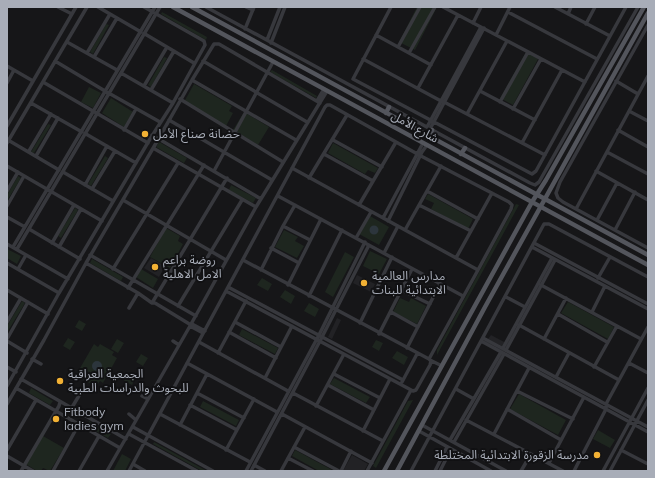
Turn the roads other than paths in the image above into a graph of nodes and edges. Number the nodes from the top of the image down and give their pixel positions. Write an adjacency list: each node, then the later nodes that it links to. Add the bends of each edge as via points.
1 (58, 7): 30 (street)
2 (76, 7): 30 (street)
3 (87, 7): 50 (street)
4 (98, 7): 31 (street)
5 (144, 7): 28 (street)
6 (155, 7): 28 (street)
7 (160, 7): 28 (street)
8 (173, 7): 64 (main road, شارع الأمل)
9 (192, 7): 36 (main road, شارع الأمل)
10 (206, 7): 35 (street)
11 (246, 7): 26 (street)
12 (280, 7): 48 (street)
13 (285, 7): 51 (street)
14 (391, 7): 46 (street)
15 (420, 7): 53 (street)
16 (435, 7): 57 (street)
17 (443, 7): 33 (street)
18 (481, 7): 37 (street)
19 (510, 7): 27 (street)
20 (555, 7): 32 (street)
21 (571, 7): 32 (street)
22 (595, 7): 38 (street)
23 (626, 7): 47 (street)
24 (638, 7): 134 (street, via 539,182 535,185 530,183)
25 (644, 7): 40 (main road)
26 (253, 8): 41 (street)
27 (508, 12): 45 (street); 61 (street)
28 (155, 13): 44 (street); 65 (street, via 204,42 205,45)
29 (648, 13): 43 (main road)
30 (72, 14): 75 (street)
31 (110, 14): 34 (street); 56 (street)
32 (568, 14): 38 (street)
33 (458, 15): 37 (street); 66 (street)
34 (117, 18): 44 (street); 58 (street)
35 (225, 18): 36 (main road); 41 (street)
36 (222, 23): 92 (main road, شارع الأمل)
37 (473, 23): 42 (street)
38 (586, 24): 47 (street)
39 (648, 25): 76 (street)
40 (632, 27): 43 (main road); 172 (main road)
41 (245, 28): 48 (street)
42 (482, 28): 45 (street); 89 (street)
43 (638, 31): 175 (main road)
44 (143, 33): 52 (street); 69 (street); 71 (street)
45 (496, 35): 49 (street)
46 (376, 36): 53 (street); 60 (street)
47 (610, 36): 61 (street)
48 (267, 40): 51 (street)
49 (507, 41): 55 (street); 84 (street)
50 (67, 42): 56 (street); 62 (street)
51 (271, 42): 95 (street)
52 (167, 47): 54 (street); 80 (street)
53 (398, 47): 57 (street)
54 (174, 51): 65 (street); 82 (street)
55 (528, 52): 59 (street); 93 (street)
56 (87, 53): 58 (street)
57 (409, 53): 66 (street)
58 (94, 57): 69 (street)
59 (541, 58): 70 (street); 98 (street)
60 (363, 59): 81 (street); 109 (street, via 352,79)
61 (597, 60): 78 (street)
62 (55, 61): 77 (street); 85 (street)
63 (203, 61): 72 (street, via 213,45 217,44); 74 (street); 86 (street)
64 (274, 62): 72 (street); 83 (main road, شارع الأمل)
65 (194, 63): 90 (street)
66 (431, 65): 81 (street)
67 (7, 66): 68 (street)
68 (14, 70): 75 (street); 79 (street)
69 (117, 70): 85 (street)
70 (562, 70): 78 (street); 108 (street)
71 (121, 73): 80 (street); 85 (street)
72 (267, 73): 86 (street); 91 (street)
73 (648, 76): 87 (street)
74 (192, 80): 88 (street); 100 (street)
75 (33, 81): 113 (street)
76 (616, 81): 87 (street); 189 (street, via 556,190 559,200)
77 (43, 82): 94 (street); 101 (street)
78 (585, 82): 143 (street)
79 (7, 83)
80 (144, 86): 82 (street)
81 (418, 88): 89 (street)
82 (151, 90): 90 (street)
83 (326, 90): 91 (street); 97 (main road, شارع الأمل)
84 (480, 91): 93 (street); 104 (street)
85 (107, 92): 96 (street); 101 (street)
86 (257, 93): 100 (street); 112 (street)
87 (638, 94): 99 (street)
88 (180, 99): 107 (street); 118 (street)
89 (443, 101): 104 (street); 109 (street)
90 (173, 102): 111 (street)
91 (318, 102): 112 (street)
92 (366, 102): 97 (main road); 102 (main road, شارع الأمل)
93 (500, 102): 98 (street)
94 (31, 103): 103 (street); 125 (street)
95 (389, 107): 102 (main road); 114 (street)
96 (136, 109): 111 (street); 115 (street)
97 (361, 109): 131 (main road, شارع الأمل)
98 (513, 109): 108 (street)
99 (629, 111): 110 (street); 116 (street)
100 (246, 112): 118 (street); 123 (street)
101 (95, 113): 115 (street); 117 (street); 119 (street)
102 (386, 113): 121 (main road, شارع الأمل)
103 (51, 114): 106 (street); 136 (street)
104 (467, 114): 129 (street)
105 (347, 115): 124 (street); 127 (street); 151 (street, via 330,105 326,106)
106 (58, 118): 117 (street); 142 (street)
107 (169, 120): 122 (street); 137 (street)
108 (535, 120): 129 (street)
109 (432, 121): 114 (street); 143 (street, via 530,174 536,171)
110 (648, 121)
111 (160, 122): 120 (street)
112 (308, 122): 123 (street)
113 (7, 126)
114 (430, 129): 121 (main road); 134 (street)
115 (124, 130): 126 (street)
116 (618, 130): 132 (street); 138 (street)
117 (82, 132): 152 (street)
118 (235, 133): 137 (street); 144 (street)
119 (86, 134): 130 (street); 152 (street)
120 (152, 135): 122 (street); 126 (street)
121 (429, 136): 140 (main road, شارع الأمل)
122 (159, 138): 128 (street); 147 (street)
123 (296, 140): 144 (street)
124 (332, 140): 139 (street); 150 (street)
125 (8, 141): 136 (street)
126 (149, 141): 128 (street); 145 (street)
127 (396, 142): 141 (street); 150 (street)
128 (156, 143): 133 (street)
129 (522, 143): 143 (street)
130 (107, 146): 135 (street); 164 (street)
131 (424, 146): 141 (street); 180 (main road, شارع الأمل)
132 (648, 147)
133 (153, 148): 146 (street); 176 (street)
134 (465, 148): 140 (main road)
135 (115, 151): 145 (street); 166 (street)
136 (29, 152): 142 (street)
137 (224, 152): 153 (street); 161 (street)
138 (607, 152): 154 (street); 157 (street)
139 (324, 154): 160 (street); 162 (street)
140 (461, 154): 172 (main road, شارع الأمل)
141 (419, 155): 149 (street); 193 (street); 198 (street)
142 (36, 156): 152 (street)
143 (545, 156)
144 (283, 162): 161 (street)
145 (136, 163): 179 (street)
146 (178, 163): 156 (street); 191 (street)
147 (204, 165): 153 (street); 156 (street)
148 (7, 166): 155 (street)
149 (441, 166): 169 (street); 171 (street)
150 (382, 167): 162 (street)
151 (292, 168): 160 (street); 173 (street)
152 (61, 171): 164 (street); 168 (street)
153 (214, 171): 159 (street)
154 (596, 171): 163 (street); 189 (street)
155 (18, 172): 158 (street); 167 (street)
156 (198, 174): 165 (street); 199 (street)
157 (648, 174)
158 (24, 176): 168 (street); 185 (street)
159 (227, 178): 165 (street); 174 (street)
160 (309, 178): 183 (street)
161 (272, 180): 174 (street)
162 (373, 181): 183 (street)
163 (617, 182): 170 (street); 196 (street)
164 (85, 185): 166 (street)
165 (221, 187): 177 (street); 208 (street)
166 (92, 189): 179 (street)
167 (7, 191)
168 (49, 191): 181 (street); 202 (street)
169 (428, 191): 184 (street); 195 (street)
170 (635, 192): 178 (street); 205 (street)
171 (492, 193): 195 (street); 239 (street, via 509,202 512,207)
172 (537, 195): 175 (main road, شارع الأمل); 180 (main road)
173 (278, 196): 182 (street); 230 (street)
174 (261, 199): 186 (street)
175 (544, 199): 187 (main road); 223 (main road, شارع الأمل)
176 (123, 200): 191 (street); 222 (street)
177 (242, 200): 186 (street); 219 (street)
178 (648, 200)
179 (113, 201): 197 (street)
180 (532, 202): 187 (main road, شارع الأمل); 267 (main road)
181 (74, 205): 188 (street); 211 (street)
182 (295, 205): 194 (street); 200 (street)
183 (359, 205): 190 (street)
184 (419, 205): 204 (street); 206 (street)
185 (7, 206)
186 (256, 207): 229 (street)
187 (540, 207): 234 (main road, شارع الأمل); 271 (main road)
188 (81, 209): 197 (street); 215 (street)
189 (576, 209): 196 (street)
190 (371, 212): 193 (street); 207 (street)
191 (147, 214): 199 (street); 235 (street)
192 (7, 217): 202 (street)
193 (383, 218): 198 (street)
194 (321, 219): 203 (street); 209 (street)
195 (478, 219): 206 (street)
196 (597, 220): 205 (street)
197 (102, 221): 227 (street)
198 (388, 221): 201 (street)
199 (167, 226): 208 (street); 243 (street)
200 (283, 226): 209 (street); 218 (street)
201 (398, 226): 204 (street); 220 (street)
202 (27, 228): 211 (street); 217 (street)
203 (342, 230): 207 (street); 259 (street)
204 (405, 230): 226 (street)
205 (615, 230): 216 (street)
206 (471, 231): 226 (street)
207 (356, 238): 210 (street)
208 (190, 239): 219 (street); 258 (street)
209 (310, 240): 231 (street)
210 (365, 242): 213 (street); 274 (street)
211 (52, 243): 215 (street)
212 (7, 244): 217 (street)
213 (370, 245): 220 (street); 274 (street)
214 (533, 245): 225 (street, via 547,223); 228 (street); 241 (street); 261 (street)
215 (59, 247): 227 (street)
216 (648, 247)
217 (15, 248): 221 (street)
218 (271, 248): 231 (street); 238 (street)
219 (211, 251): 229 (street); 270 (street)
220 (384, 253): 224 (street)
221 (26, 255): 237 (street); 242 (street)
222 (90, 255): 232 (street); 235 (street)
223 (648, 255)
224 (392, 257): 236 (street); 283 (street)
225 (610, 257): 240 (street); 241 (street)
226 (456, 258): 239 (street)
227 (80, 259): 242 (street)
228 (554, 259): 247 (street); 248 (street); 272 (street)
229 (226, 260): 280 (street)
230 (243, 260): 238 (street); 250 (street)
231 (299, 262): 246 (street)
232 (86, 263): 249 (street); 251 (street)
233 (8, 265): 237 (street)
234 (648, 265)
235 (113, 269): 243 (street)
236 (412, 269): 245 (street); 253 (street)
237 (18, 270): 254 (street)
238 (261, 270): 246 (street)
239 (478, 270): 260 (street)
240 (648, 277)
241 (598, 278): 269 (street)
242 (68, 279): 244 (street)
243 (133, 280): 251 (street); 258 (street)
244 (65, 283): 249 (street); 254 (street)
245 (440, 284): 260 (street); 268 (street)
246 (288, 285): 259 (street)
247 (541, 285): 263 (street); 285 (street)
248 (605, 286): 275 (street); 277 (street)
249 (72, 287): 256 (street)
250 (228, 287): 255 (street); 293 (street)
251 (128, 288): 257 (street)
252 (7, 290): 262 (street)
253 (401, 290): 268 (street); 276 (street)
254 (60, 291): 256 (street); 278 (street)
255 (226, 291): 264 (street); 290 (street)
256 (69, 293): 313 (street)
257 (138, 293): 266 (street); 273 (street)
258 (158, 294): 266 (street); 270 (street)
259 (309, 296): 274 (street)
260 (463, 296): 314 (street)
261 (506, 297): 272 (street); 298 (street)
262 (21, 298): 265 (street); 281 (street)
263 (566, 298): 277 (street); 279 (street)
264 (246, 301): 282 (street); 286 (street)
265 (28, 302): 278 (street); 297 (street)
266 (152, 303): 284 (street)
267 (477, 303): 271 (main road); 318 (main road)
268 (430, 304): 288 (street)
269 (648, 304)
270 (178, 306): 280 (street)
271 (485, 307): 374 (main road)
272 (525, 307): 306 (street)
273 (129, 308)
274 (334, 309): 283 (street); 293 (street)
275 (648, 309)
276 (391, 312): 288 (street); 292 (street)
277 (592, 312): 287 (street)
278 (48, 314): 307 (street)
279 (558, 314): 295 (street); 302 (street)
280 (196, 316): 284 (street)
281 (7, 322)
282 (235, 322): 291 (street); 304 (street)
283 (360, 323): 292 (street)
284 (191, 325): 290 (street); 303 (street)
285 (519, 325): 295 (street); 306 (street)
286 (292, 326): 294 (street); 304 (street)
287 (617, 326): 296 (street); 302 (street)
288 (418, 327): 305 (street)
289 (648, 327): 296 (street)
290 (204, 332): 300 (street)
291 (229, 332): 308 (street); 312 (street)
292 (379, 334): 305 (street)
293 (321, 336): 294 (street); 301 (street); 330 (street)
294 (316, 339): 301 (street); 340 (street)
295 (544, 339): 309 (street)
296 (641, 339): 315 (street)
297 (7, 340): 307 (street)
298 (482, 340): 306 (street); 337 (street)
299 (173, 341): 303 (street)
300 (199, 342): 308 (street); 316 (street)
301 (320, 342): 310 (street); 340 (street)
302 (607, 342): 320 (street)
303 (179, 345): 349 (street)
304 (282, 347): 312 (street)
305 (407, 348): 311 (street)
306 (503, 351): 321 (street); 326 (street); 347 (street); 369 (street)
307 (27, 353): 322 (street)
308 (218, 353): 327 (street)
309 (569, 353): 320 (street); 326 (street)
310 (344, 354): 325 (street); 329 (street)
311 (418, 354): 314 (street); 330 (street)
312 (276, 358): 327 (street)
313 (32, 360): 317 (street); 328 (street)
314 (429, 360): 318 (street); 338 (street, via 430,365 416,390)
315 (629, 362): 323 (street); 331 (street)
316 (187, 363): 324 (street); 363 (street)
317 (41, 364)
318 (442, 366): 427 (main road)
319 (7, 367): 322 (street)
320 (594, 367): 331 (street)
321 (529, 368): 339 (street); 344 (street)
322 (16, 372): 334 (street)
323 (648, 373)
324 (208, 374): 341 (street); 346 (street)
325 (334, 374): 332 (street); 345 (street)
326 (556, 377): 353 (street)
327 (265, 378): 340 (street)
328 (21, 379): 335 (street); 351 (street)
329 (390, 379): 333 (street); 345 (street)
330 (403, 380): 333 (street)
331 (619, 380): 353 (street)
332 (328, 385): 355 (street); 359 (street)
333 (400, 385): 338 (street)
334 (7, 386)
335 (16, 388): 348 (street); 352 (street)
336 (648, 388): 370 (street)
337 (456, 389): 347 (street); 381 (street)
338 (411, 390): 390 (street)
339 (517, 391): 357 (street); 367 (street)
340 (291, 392): 355 (street); 361 (street); 364 (street)
341 (197, 393): 354 (street); 366 (street)
342 (80, 394): 356 (street)
343 (142, 396): 349 (street)
344 (584, 397): 358 (street); 367 (street)
345 (380, 398): 359 (street)
346 (254, 399): 361 (street); 366 (street)
347 (474, 399): 391 (street)
348 (36, 400): 360 (street); 396 (street)
349 (148, 400): 368 (street)
350 (648, 400): 371 (street)
351 (60, 402): 356 (street); 360 (street)
352 (7, 404)
353 (606, 404): 358 (street); 370 (street)
354 (190, 405): 373 (street); 378 (street)
355 (316, 406): 379 (street)
356 (71, 408): 365 (street)
357 (507, 409): 384 (street); 389 (street)
358 (606, 409): 370 (street); 436 (street)
359 (374, 410): 379 (street)
360 (56, 411): 372 (street); 409 (street)
361 (277, 412): 403 (street)
362 (129, 414): 368 (street)
363 (160, 414): 373 (street); 386 (street)
364 (282, 414): 376 (street); 408 (street)
365 (86, 417): 372 (street); 388 (street)
366 (244, 418): 378 (street)
367 (572, 419): 389 (street)
368 (136, 420): 375 (street)
369 (466, 420): 384 (street); 391 (street)
370 (631, 420): 371 (street); 437 (street)
371 (636, 423): 377 (street); 382 (street); 398 (street)
372 (80, 425): 385 (street); 413 (street)
373 (180, 425): 397 (street)
374 (422, 425): 380 (main road); 381 (street)
375 (133, 427): 383 (street); 386 (street)
376 (305, 427): 393 (street); 399 (street)
377 (648, 427)
378 (237, 430): 397 (street)
379 (363, 431): 390 (street)
380 (419, 431): 387 (street); 428 (main road)
381 (433, 431): 387 (street); 391 (street)
382 (648, 432)
383 (129, 434): 388 (street); 392 (street)
384 (494, 434): 400 (street)
385 (99, 436): 394 (street); 414 (street)
386 (148, 436): 392 (street); 419 (street)
387 (429, 437): 395 (street); 429 (street)
388 (126, 439): 394 (street)
389 (561, 440): 405 (street)
390 (383, 441): 404 (street)
391 (452, 441): 433 (street)
392 (144, 443): 407 (street); 418 (street)
393 (294, 447): 402 (street); 425 (street)
394 (120, 448): 415 (street)
395 (449, 448): 430 (street); 431 (street); 432 (street)
396 (7, 450)
397 (226, 450): 403 (street)
398 (621, 450): 406 (street); 410 (street)
399 (352, 451): 404 (street); 425 (street)
400 (530, 454): 405 (street); 434 (street)
401 (7, 456): 409 (street)
402 (288, 458): 423 (street); 424 (street)
403 (250, 462): 420 (street)
404 (372, 462): 426 (street)
405 (548, 463): 435 (street)
406 (648, 463)
407 (133, 464): 416 (street); 417 (street)
408 (254, 465): 421 (street); 422 (street)
409 (24, 466): 411 (street); 412 (street)
410 (610, 470): 438 (street)
411 (21, 471)
412 (33, 471)
413 (53, 471)
414 (79, 471)
415 (107, 471)
416 (129, 471)
417 (145, 471)
418 (197, 471)
419 (212, 471)
420 (246, 471)
421 (251, 471)
422 (265, 471)
423 (282, 471)
424 (313, 471)
425 (340, 471)
426 (367, 471)
427 (384, 471)
428 (397, 471)
429 (411, 471)
430 (435, 471)
431 (440, 471)
432 (491, 471)
433 (506, 471)
434 (521, 471)
435 (563, 471)
436 (574, 471)
437 (603, 471)
438 (616, 471)

